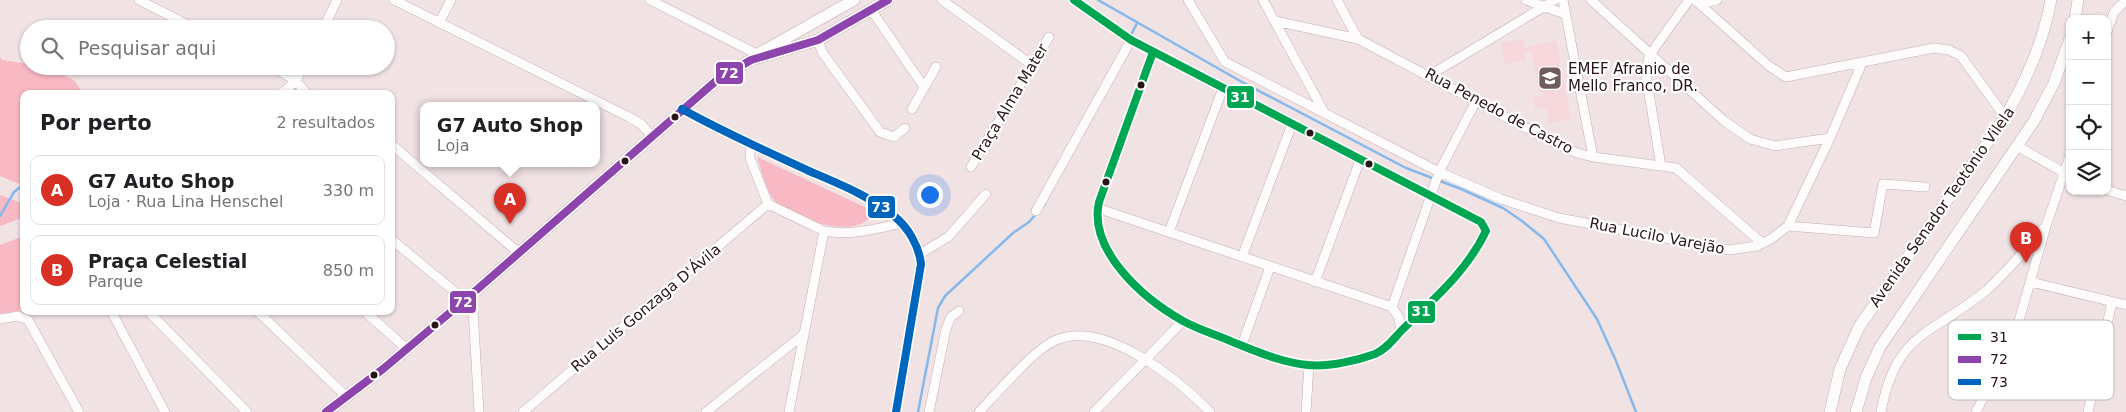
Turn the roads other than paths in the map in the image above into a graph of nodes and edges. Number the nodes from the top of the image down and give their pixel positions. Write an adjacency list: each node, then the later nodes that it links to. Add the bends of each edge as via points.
1 (139, 0): 27 (street)
2 (337, 0): 28 (street)
3 (394, 0): 32 (street)
4 (451, 0): 32 (street)
5 (650, 0): 40 (street)
6 (854, 0): 29 (main road)
7 (888, 0): 24 (main road)
8 (942, 0): 42 (street)
9 (1074, 0): 36 (street)
10 (1188, 0): 57 (street, Rua Lucilo Varejão, via 1216,50 1228,64)
11 (1263, 0): 30 (street)
12 (1338, 0): 34 (street)
13 (1526, 0): 23 (street)
14 (1555, 0): 23 (street)
15 (1563, 0): 25 (street)
16 (1591, 0): 39 (street)
17 (1688, 0): 39 (street)
18 (1717, 0): 22 (street)
19 (2051, 0): 58 (main road, Avenida Senador Teotônio Vilela, via 2044,32 2029,73)
20 (2078, 0): 26 (main road)
21 (2126, 0): 31 (street, via 2114,12)
22 (1697, 2): 41 (street, via 1769,66 1786,77)
23 (1544, 5): 25 (street); 46 (street)
24 (872, 11): 35 (main road); 48 (street)
25 (1565, 14): 66 (street)
26 (2076, 15)
27 (178, 20)
28 (327, 20)
29 (817, 21): 35 (main road); 40 (main road)
30 (1275, 21): 34 (street, Rua Penedo de Castro); 57 (street)
31 (2111, 21)
32 (439, 23): 53 (street)
33 (1049, 36): 42 (street, Praça Alma Mater)
34 (1358, 39): 46 (street, Rua Penedo de Castro)
35 (818, 40): 40 (main road); 60 (street, via 822,52 880,132 894,137)
36 (1131, 40): 38 (street); 80 (street)
37 (2066, 49): 65 (main road, Avenida Senador Teotônio Vilela, via 2054,83)
38 (1153, 52): 49 (street); 79 (street)
39 (1649, 56): 62 (street, via 1750,139 1775,146); 68 (street, via 1646,75)
40 (757, 57): 55 (main road, via 717,80)
41 (1862, 63): 58 (street, via 1934,48 1949,50 1961,56); 62 (street)
42 (1032, 65): 69 (street, Praça Alma Mater)
43 (936, 66): 48 (street)
44 (286, 75): 47 (street)
45 (299, 75): 47 (street)
46 (1430, 75): 52 (street, Rua Penedo de Castro)
47 (296, 81): 50 (street); 51 (street)
48 (924, 87): 56 (street)
49 (1223, 88): 59 (street); 85 (street)
50 (286, 90)
51 (304, 90)
52 (1476, 101): 66 (street, Rua Penedo de Castro, via 1565,148); 71 (street)
53 (599, 102)
54 (600, 103): 61 (street, via 641,124)
55 (682, 109): 61 (main road); 63 (street)
56 (912, 109)
57 (1324, 113): 71 (street, Rua Lucilo Varejão)
58 (2005, 118): 129 (main road, Avenida Senador Teotônio Vilela, via 1859,327 1840,369)
59 (1292, 124): 67 (street); 90 (street)
60 (905, 128)
61 (652, 135): 88 (main road)
62 (1830, 138): 82 (street)
63 (750, 143): 78 (street, via 750,158); 81 (street, via 835,182 884,209)
64 (395, 147): 88 (street)
65 (2019, 147): 70 (street); 130 (main road, Avenida Senador Teotônio Vilela, via 1922,282 1880,347)
66 (1593, 157): 68 (street, Rua Penedo de Castro)
67 (1360, 160): 75 (street); 92 (street)
68 (1662, 166): 87 (street, Rua Penedo de Castro, via 1680,170)
69 (971, 167)
70 (2066, 173)
71 (1438, 174): 75 (street); 87 (street, Rua Lucilo Varejão, via 1559,218 1722,250 1741,250)
72 (2066, 176): 83 (street)
73 (1925, 187): 82 (street, via 1883,184 1874,233)
74 (2111, 191): 77 (street)
75 (1431, 193): 97 (street); 107 (street, via 1481,222 1486,232 1461,270)
76 (986, 194): 89 (street, via 948,237)
77 (2126, 196)
78 (768, 204): 84 (street); 120 (street, Rua Luis Gonzaga D'Ávila)
79 (1098, 208): 85 (street); 106 (street, via 1098,230 1114,261 1147,295)
80 (1036, 211)
81 (902, 223): 84 (street, via 861,232); 89 (street)
82 (1788, 226): 87 (street, Rua Lucilo Varejão)
83 (2046, 226): 93 (street); 131 (street, via 1986,290 1908,347 1886,386)
84 (824, 232): 108 (street)
85 (1169, 232): 90 (street)
86 (395, 242): 94 (street)
87 (1762, 243)
88 (519, 253): 94 (main road)
89 (920, 254): 123 (street, via 921,277)
90 (1242, 257): 91 (street)
91 (1270, 267): 92 (street); 109 (street)
92 (1315, 282): 97 (street)
93 (2031, 282): 95 (street); 104 (street)
94 (465, 300): 110 (main road); 119 (street, via 473,310)
95 (2112, 302): 96 (street); 105 (street)
96 (2126, 305)
97 (1392, 306): 107 (street, via 1399,318)
98 (959, 311): 124 (street, via 951,317 946,329)
99 (113, 315): 116 (street)
100 (152, 315): 117 (street)
101 (260, 315): 113 (street)
102 (369, 315): 110 (street)
103 (0, 319): 115 (street, via 18,316 28,320)
104 (2018, 320)
105 (2108, 320)
106 (1183, 321): 109 (street); 111 (street)
107 (1401, 331): 112 (street, via 1389,345 1373,354)
108 (804, 334): 121 (street); 122 (street)
109 (1242, 345): 112 (street, via 1276,358)
110 (406, 348): 113 (main road)
111 (1146, 361): 125 (street, via 1101,340 1063,338 1041,349); 126 (street); 127 (street, via 1182,385)
112 (1309, 365): 128 (street)
113 (346, 397): 118 (main road)
114 (1983, 400): 132 (street)
115 (79, 412)
116 (165, 412)
117 (247, 412)
118 (326, 412)
119 (479, 412)
120 (523, 412)
121 (706, 412)
122 (789, 412)
123 (896, 412)
124 (929, 412)
125 (979, 412)
126 (1094, 412)
127 (1210, 412)
128 (1306, 412)
129 (1830, 412)
130 (1856, 412)
131 (1881, 412)
132 (1976, 412)

